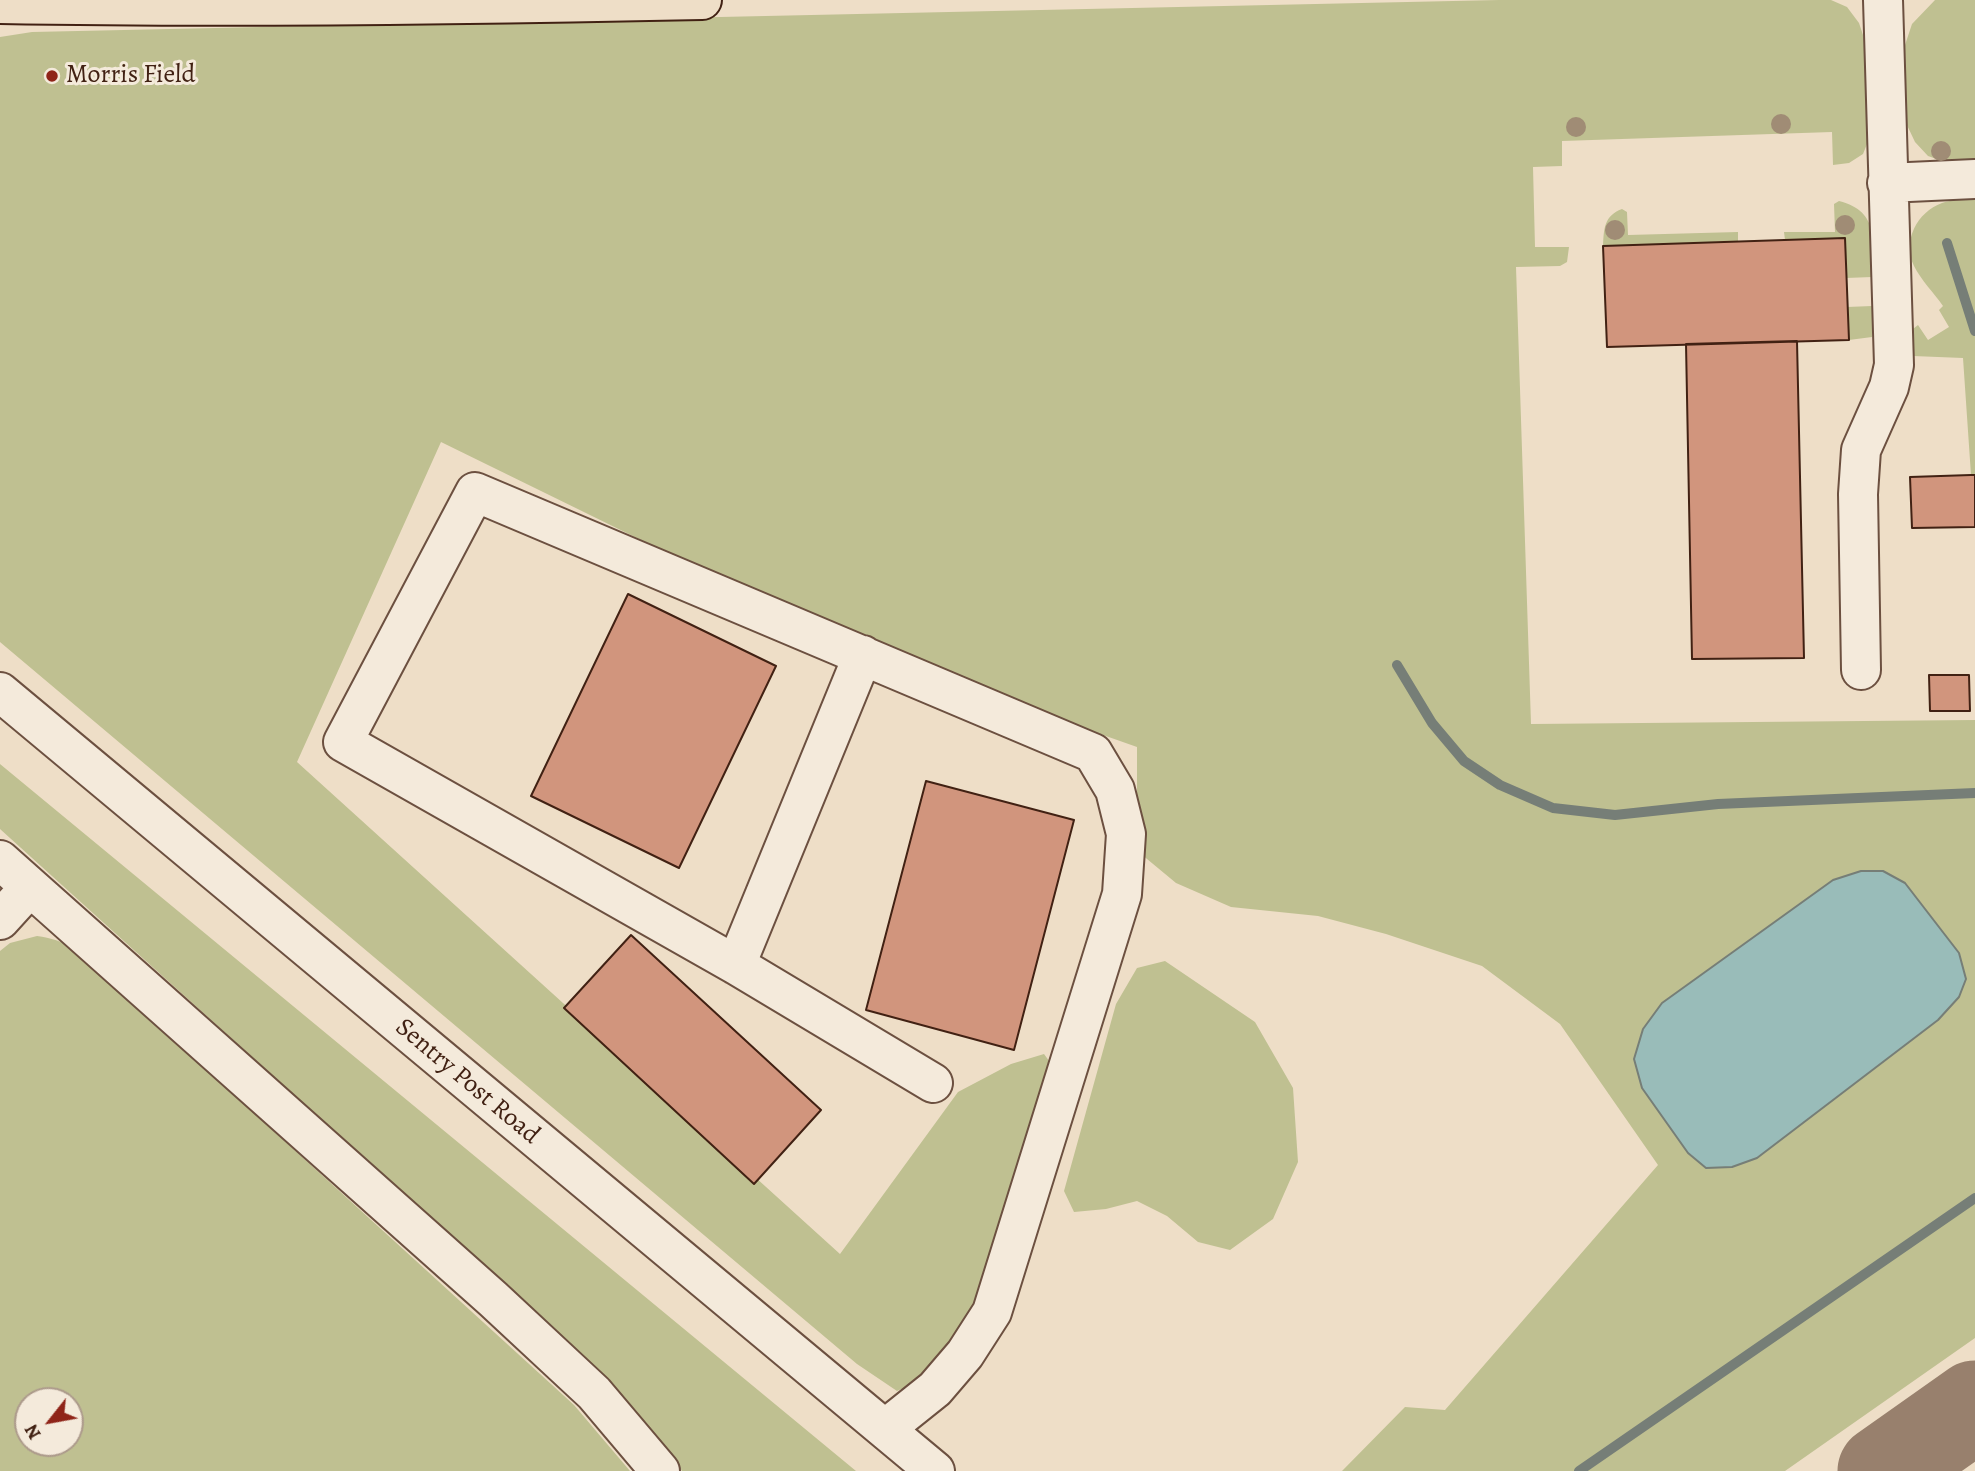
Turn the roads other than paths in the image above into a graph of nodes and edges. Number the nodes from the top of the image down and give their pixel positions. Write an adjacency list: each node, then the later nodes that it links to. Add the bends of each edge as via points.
1 (702, 0): 3 (main road)
2 (1883, 0): 5 (street)
3 (0, 4)
4 (1975, 179): 5 (street)
5 (1887, 183): 7 (street, via 1894,365 1861,450)
6 (863, 655): 12 (street); 12 (street, via 475,492 343,743); 14 (street, via 1093,753 1115,790 1126,834 1122,894 992,1312 935,1389)
7 (1861, 670)
8 (0, 692): 14 (street, Sentry Post Road)
9 (0, 860): 10 (street)
10 (30, 887): 11 (street); 15 (street, via 493,1299 594,1393)
11 (0, 920)
12 (737, 965): 13 (street)
13 (933, 1083)
14 (885, 1429): 16 (street, Sentry Post Road)
15 (660, 1471)
16 (935, 1471)

